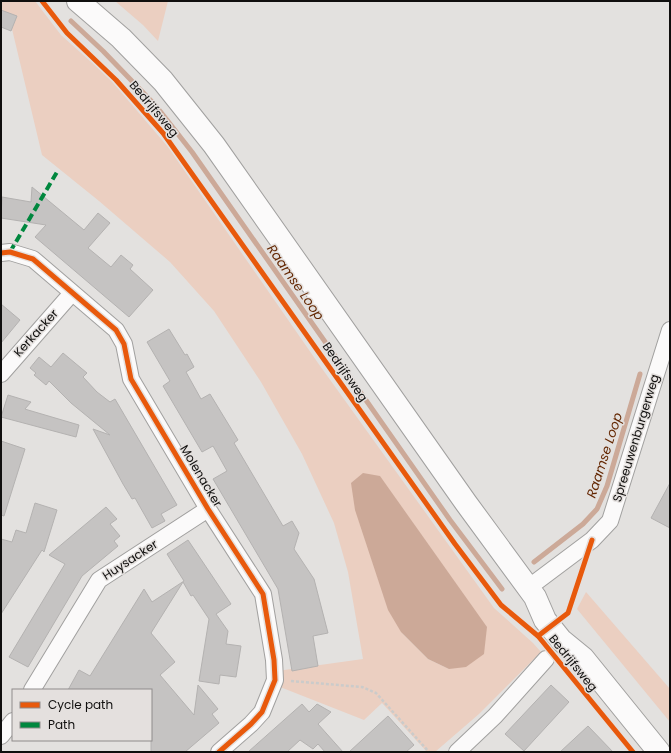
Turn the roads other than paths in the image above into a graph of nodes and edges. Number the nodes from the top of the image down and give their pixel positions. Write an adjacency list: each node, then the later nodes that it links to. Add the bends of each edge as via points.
1 (78, 1): 7 (main road, Bedrijfsweg, via 121,38 163,81 214,145)
2 (1, 253): 3 (street, Molenacker, via 10,252 33,260)
3 (72, 293): 5 (street, Kerkacker); 6 (street, Molenacker, via 116,330 124,344 131,379)
4 (670, 330): 7 (street, Spreeuwenburgerweg, via 610,521)
5 (1, 374)
6 (208, 509): 9 (street, Huysacker, via 99,580); 10 (street, Molenacker, via 263,594 275,680 262,712)
7 (532, 593): 12 (main road, Bedrijfsweg, via 561,618 583,658)
8 (546, 659): 11 (street, via 495,716)
9 (33, 689)
10 (219, 752)
11 (457, 752)
12 (659, 752)

